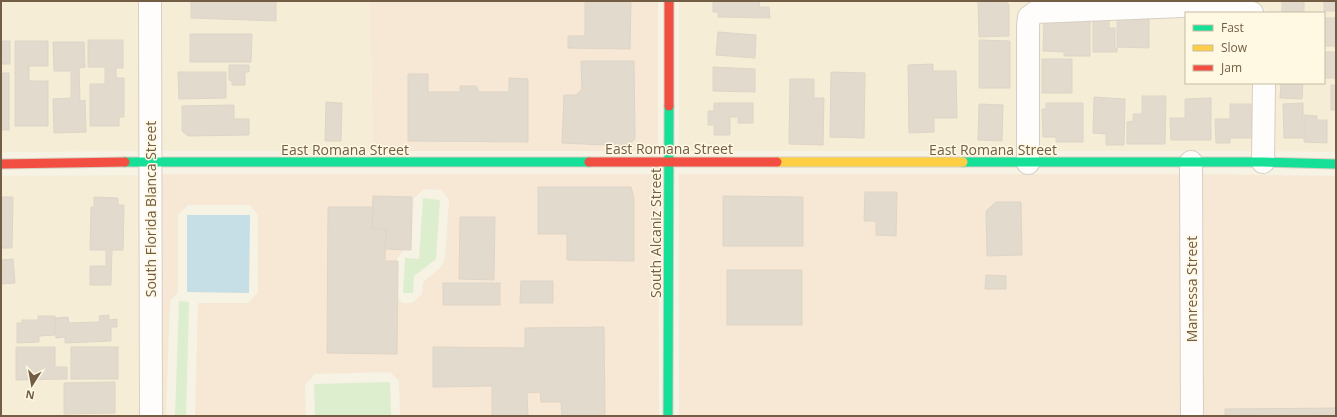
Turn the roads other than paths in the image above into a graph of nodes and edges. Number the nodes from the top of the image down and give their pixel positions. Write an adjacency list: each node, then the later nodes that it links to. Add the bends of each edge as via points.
1 (150, 1): 6 (street, South Florida Blanca Street)
2 (669, 1): 7 (street, South Alcaniz Street)
3 (1205, 3): 4 (street); 10 (street, via 1036,12 1029,18)
4 (1249, 12)
5 (1264, 84): 9 (street)
6 (150, 162): 7 (street, East Romana Street); 11 (street, East Romana Street); 13 (street, South Florida Blanca Street)
7 (668, 162): 10 (street, East Romana Street); 14 (street, South Alcaniz Street)
8 (1191, 162): 9 (street, East Romana Street); 10 (street, East Romana Street); 15 (street, Manressa Street)
9 (1263, 162): 12 (street, East Romana Street)
10 (1028, 163)
11 (1, 164)
12 (1336, 164)
13 (150, 416)
14 (668, 416)
15 (1192, 416)

